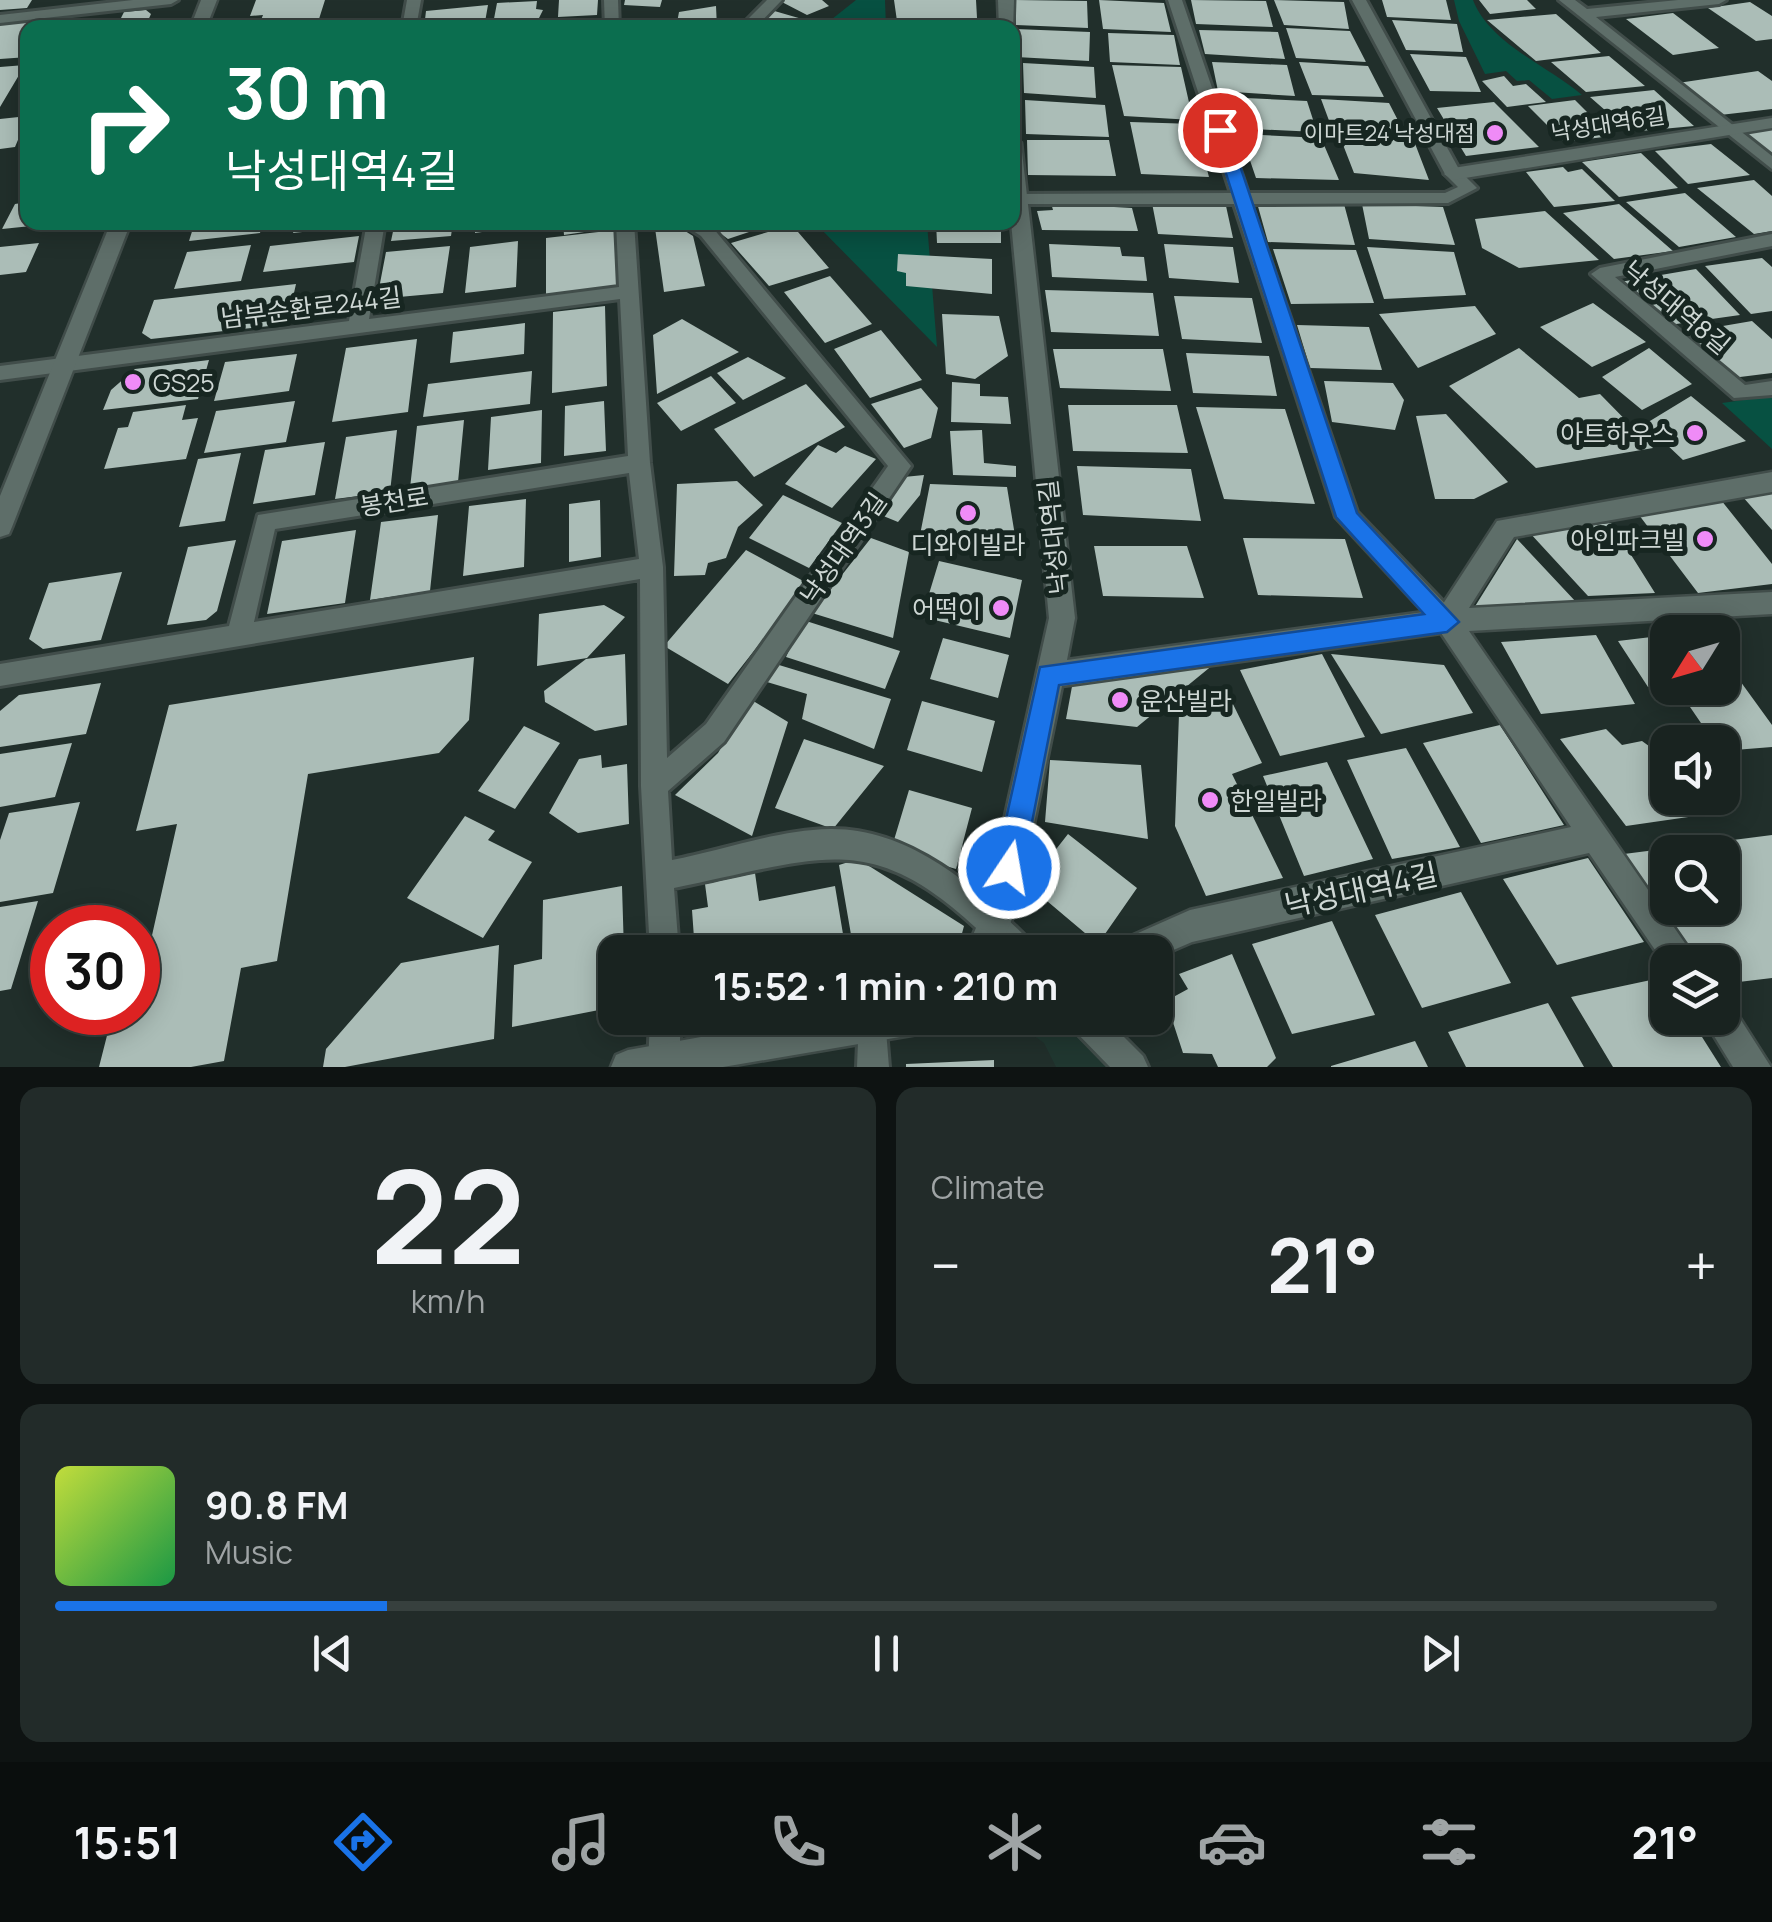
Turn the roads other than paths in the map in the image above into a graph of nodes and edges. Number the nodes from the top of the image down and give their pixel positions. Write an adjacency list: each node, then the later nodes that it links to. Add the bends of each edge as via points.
1 (171, 0): 8 (lane)
2 (775, 0): 9 (lane)
3 (1175, 0): 14 (lane)
4 (1359, 0): 13 (lane)
5 (1566, 0): 7 (lane)
6 (1718, 0): 7 (lane)
7 (1583, 14): 11 (lane)
8 (0, 19)
9 (754, 20)
10 (1772, 123): 11 (street, 낙성대역6길)
11 (1729, 130): 12 (lane); 13 (street, 낙성대역6길)
12 (1772, 164)
13 (1452, 174): 14 (lane, via 1469,188 1448,198)
14 (1242, 196): 15 (lane); 32 (lane, via 1347,517)
15 (1020, 199)
16 (118, 230): 24 (street)
17 (375, 230): 23 (lane)
18 (625, 230): 22 (lane)
19 (703, 230): 36 (lane, 낙성대역3길, via 900,466 714,733)
20 (1018, 230): 35 (street, 낙성대역길, via 1062,618)
21 (1772, 240): 26 (lane, 낙성대역8길, via 1600,274 1741,393)
22 (628, 292): 23 (lane, 남부순환로244길); 27 (lane)
23 (358, 326): 24 (lane, 남부순환로244길)
24 (65, 364): 25 (lane, 남부순환로244길); 29 (street)
25 (0, 373)
26 (1772, 388)
27 (639, 463): 30 (lane); 33 (lane, 봉천로, via 266,521)
28 (1772, 482): 32 (street, via 1506,528)
29 (0, 528)
30 (650, 568): 33 (lane); 36 (lane)
31 (1772, 602): 32 (street)
32 (1447, 622): 35 (street); 37 (street)
33 (239, 636): 34 (lane)
34 (0, 675)
35 (1049, 675): 39 (street, 낙성대역길)
36 (654, 786): 38 (lane)
37 (1595, 837): 43 (street, 낙성대역4길); 44 (street)
38 (662, 876): 39 (lane, via 830,842 901,855); 40 (lane)
39 (994, 925): 41 (street, 낙성대역길); 42 (lane)
40 (664, 935)
41 (990, 935)
42 (1004, 935)
43 (1169, 935)
44 (1670, 945)
45 (665, 1035): 50 (lane)
46 (810, 1035): 50 (street)
47 (872, 1035): 52 (lane)
48 (1101, 1035): 53 (lane)
49 (1732, 1035): 54 (street)
50 (665, 1063): 51 (street)
51 (628, 1067)
52 (873, 1067)
53 (1132, 1067)
54 (1754, 1067)

